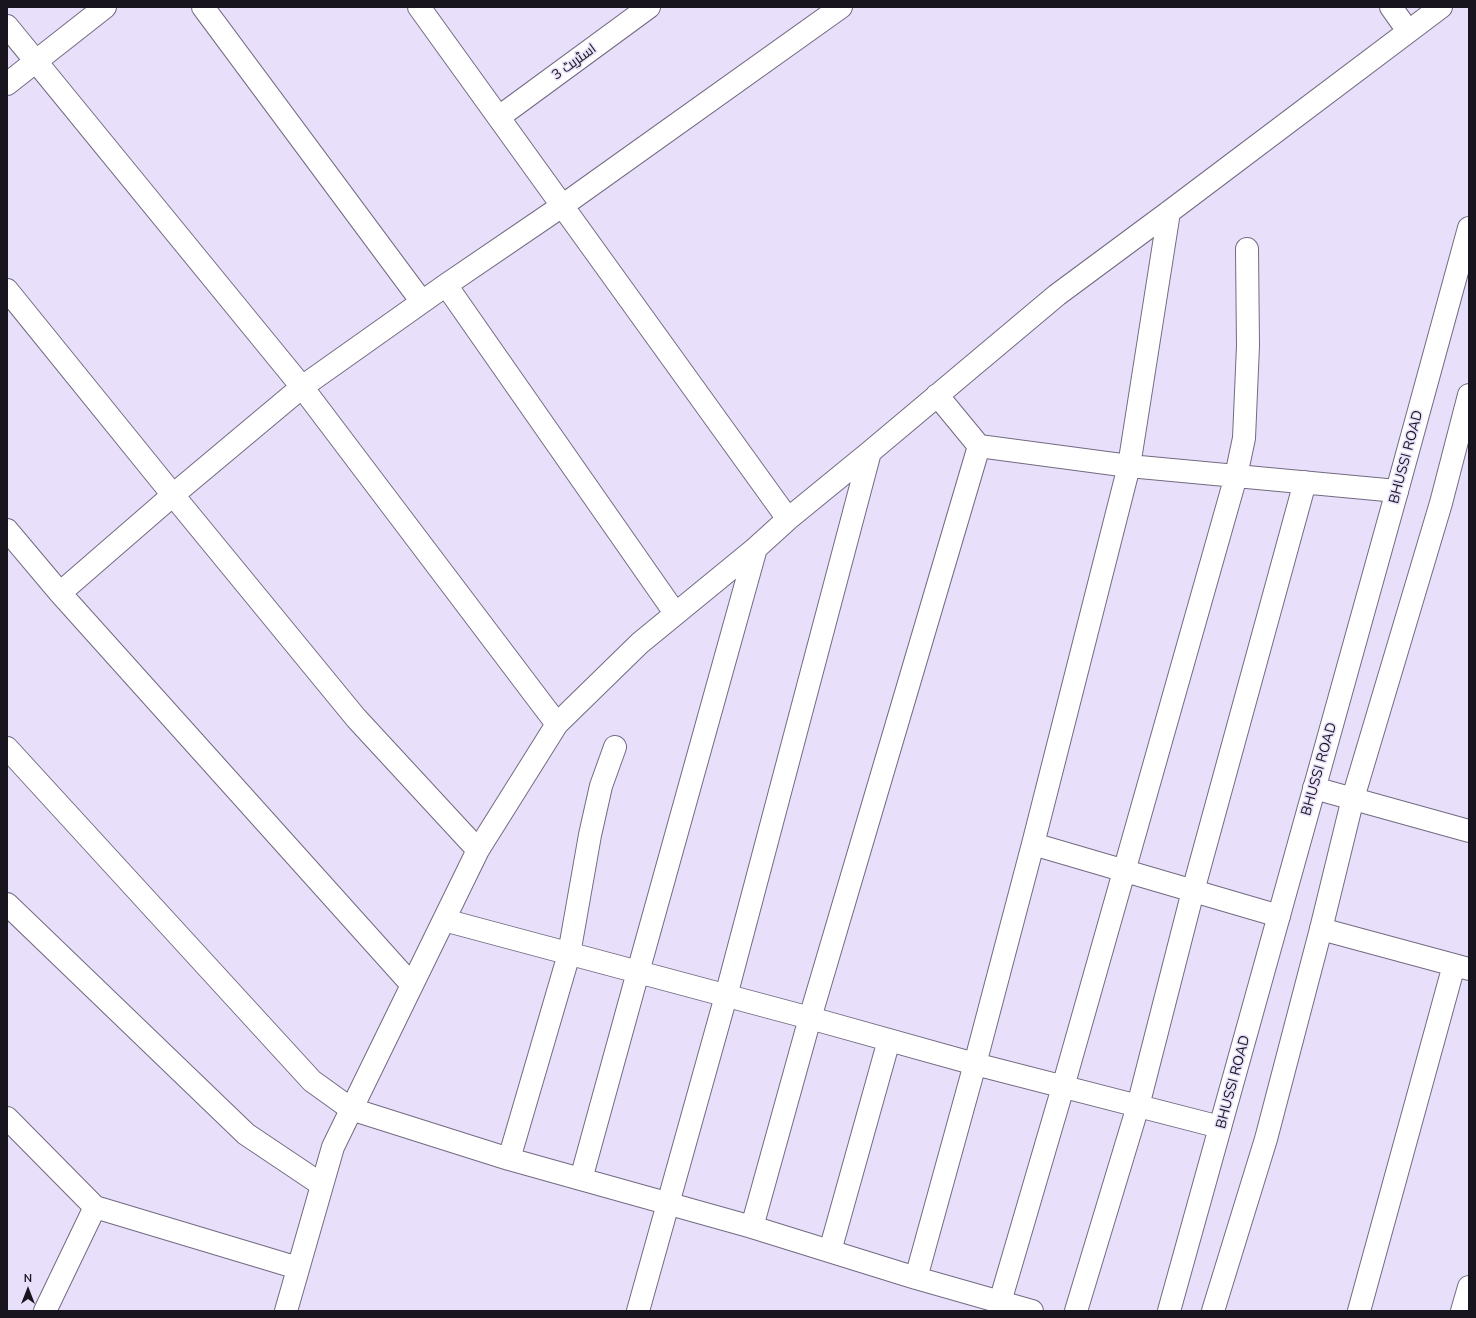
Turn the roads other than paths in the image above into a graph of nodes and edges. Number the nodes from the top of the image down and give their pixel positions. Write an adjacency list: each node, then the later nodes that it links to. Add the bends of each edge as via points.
1 (105, 7): 10 (street)
2 (204, 7): 19 (street)
3 (419, 7): 12 (street)
4 (649, 7): 12 (street, اسٹریٹ 3)
5 (841, 7): 13 (street)
6 (1391, 7): 9 (street)
7 (1441, 7): 9 (street)
8 (7, 26): 10 (street)
9 (1408, 31): 14 (street)
10 (36, 61): 11 (street); 20 (street)
11 (7, 84)
12 (499, 117): 13 (street)
13 (562, 206): 17 (street); 30 (street)
14 (1169, 212): 21 (street, via 1057,294); 25 (street)
15 (1469, 228): 28 (street, BHUSSI ROAD)
16 (1247, 249): 26 (street, via 1248,346 1244,438)
17 (446, 285): 19 (street); 34 (street)
18 (7, 290): 29 (street)
19 (422, 302): 20 (street)
20 (302, 387): 29 (street); 35 (street)
21 (936, 395): 23 (street); 24 (street)
22 (1469, 395): 39 (street, via 1441,503)
23 (979, 446): 25 (street); 54 (street)
24 (870, 452): 30 (street); 53 (street)
25 (1129, 466): 26 (street); 41 (street)
26 (1236, 476): 27 (street); 43 (street)
27 (1305, 482): 28 (street); 44 (street)
28 (1398, 491): 38 (street, BHUSSI ROAD)
29 (173, 495): 33 (street); 42 (street, via 356,718)
30 (788, 519): 32 (street)
31 (7, 530): 33 (street)
32 (756, 548): 34 (street); 51 (street)
33 (60, 592): 52 (street)
34 (675, 613): 35 (street, via 640,643)
35 (557, 724): 42 (street)
36 (615, 747): 49 (street, via 597,800)
37 (7, 748): 59 (street, via 312,1081)
38 (1314, 788): 39 (street); 46 (street, BHUSSI ROAD)
39 (1353, 798): 40 (street); 48 (street)
40 (1469, 831)
41 (1034, 844): 43 (street); 56 (street)
42 (478, 850): 47 (street)
43 (1124, 870): 44 (street); 57 (street)
44 (1194, 891): 46 (street); 58 (street)
45 (7, 904): 64 (street, via 246,1134)
46 (1279, 916): 61 (street, BHUSSI ROAD)
47 (444, 920): 49 (street); 52 (street)
48 (1321, 929): 50 (street); 78 (street, via 1266,1139)
49 (569, 954): 51 (street); 62 (street)
50 (1461, 966): 79 (street)
51 (638, 972): 53 (street); 63 (street)
52 (412, 985): 59 (street)
53 (726, 996): 54 (street); 65 (street)
54 (810, 1018): 55 (street); 67 (street)
55 (889, 1040): 56 (street); 68 (street)
56 (975, 1064): 57 (street); 70 (street)
57 (1064, 1087): 58 (street); 71 (street)
58 (1138, 1106): 61 (street); 76 (street)
59 (351, 1109): 62 (street); 64 (street, via 333,1147)
60 (7, 1118): 66 (street)
61 (1220, 1127): 77 (street, BHUSSI ROAD)
62 (509, 1159): 63 (street)
63 (582, 1179): 65 (street)
64 (322, 1185): 69 (street)
65 (669, 1204): 67 (street); 74 (street)
66 (95, 1207): 69 (street); 72 (street)
67 (752, 1227): 68 (street)
68 (830, 1251): 70 (street)
69 (298, 1268): 73 (street)
70 (916, 1278): 71 (street)
71 (1000, 1302): 75 (street)
72 (45, 1311)
73 (286, 1311)
74 (638, 1311)
75 (1032, 1311)
76 (1076, 1311)
77 (1169, 1311)
78 (1213, 1311)
79 (1359, 1311)

